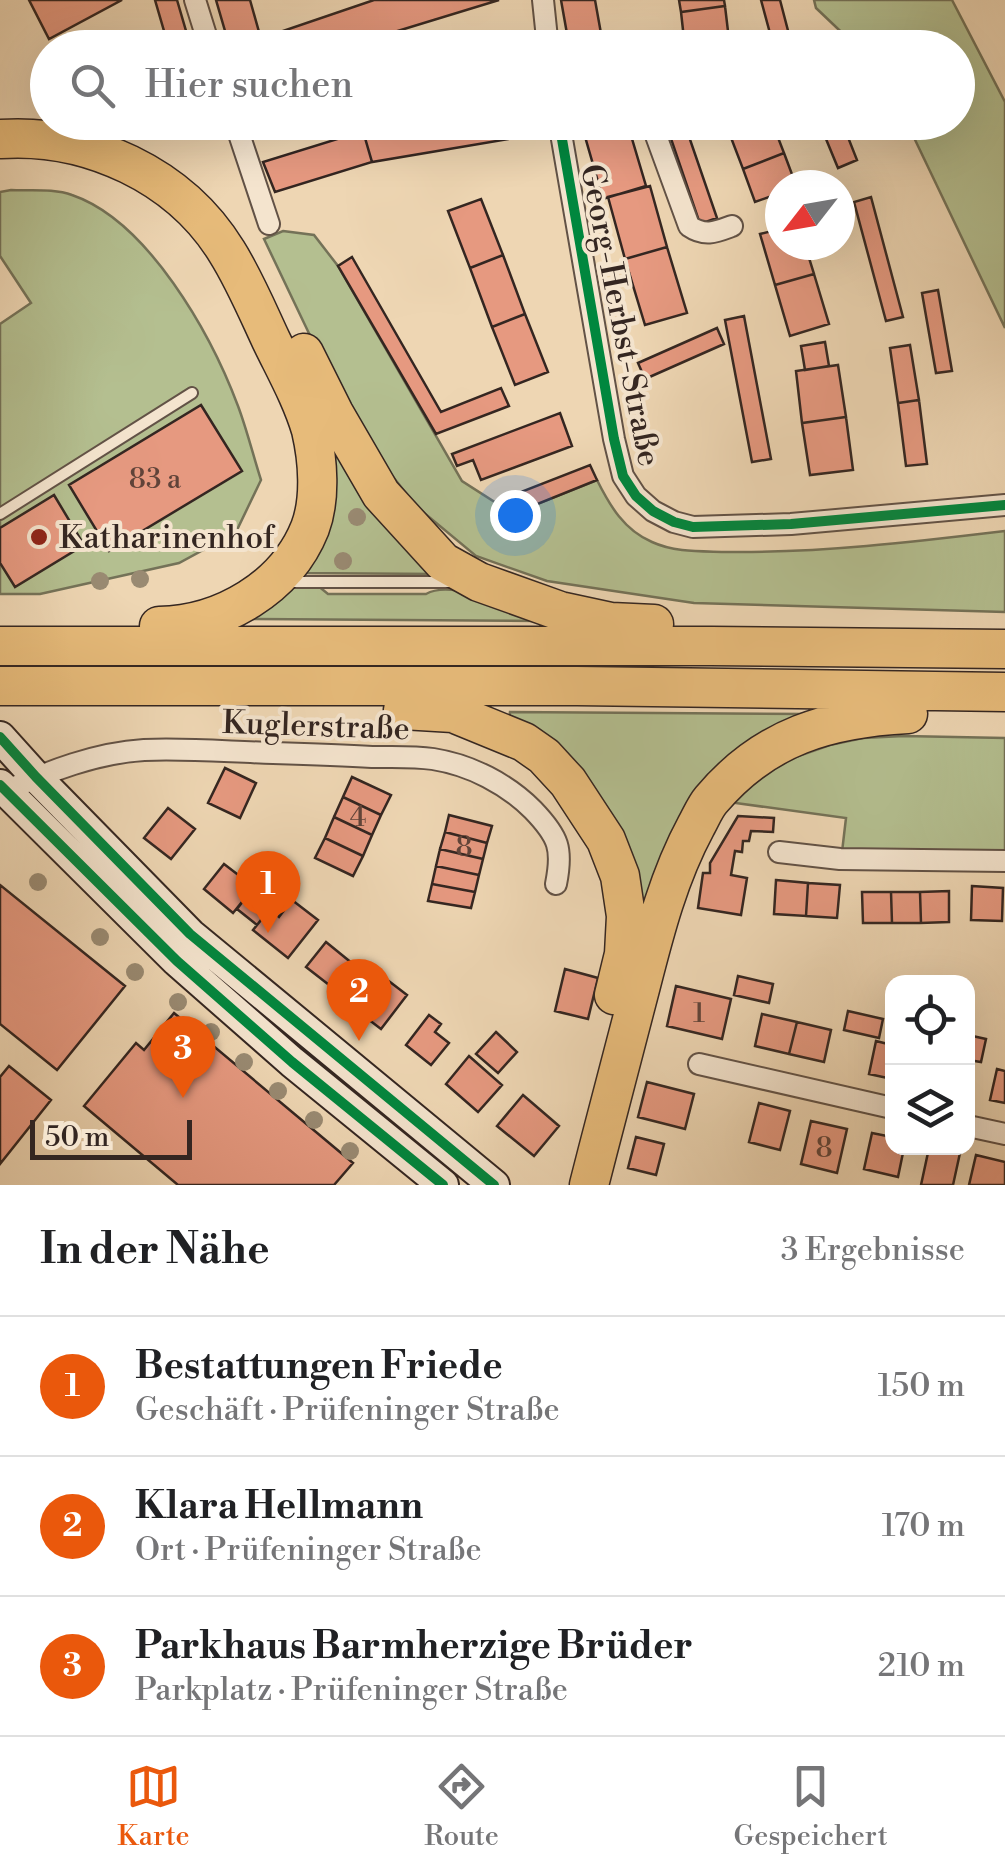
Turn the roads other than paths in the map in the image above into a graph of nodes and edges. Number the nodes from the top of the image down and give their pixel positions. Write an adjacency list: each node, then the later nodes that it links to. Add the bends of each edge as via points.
1 (195, 0): 3 (street)
2 (543, 0): 4 (street)
3 (204, 30)
4 (546, 30)
5 (0, 114): 6 (highway)
6 (30, 115)
7 (0, 139): 8 (highway)
8 (30, 140)
9 (54, 140): 20 (highway, via 134,166 201,218 226,250 297,394 311,430 316,501 295,556)
10 (133, 140): 19 (highway, via 199,184 235,222 381,494 443,562)
11 (241, 140): 14 (street)
12 (562, 140): 17 (street, Georg-Herbst-Straße, via 614,439 624,476 653,511 692,527)
13 (658, 140): 15 (street, via 689,226 704,234)
14 (269, 224)
15 (732, 226)
16 (192, 393): 18 (lane)
17 (1005, 505)
18 (0, 514)
19 (492, 587): 20 (lane, via 440,580 293,581); 23 (highway, via 611,622 672,624)
20 (258, 593): 21 (highway, via 202,621 71,628)
21 (44, 645): 22 (highway); 23 (highway)
22 (0, 646)
23 (711, 646): 24 (highway)
24 (1005, 648)
25 (0, 686): 26 (highway)
26 (301, 686): 27 (highway); 41 (highway, via 336,706 453,713 524,742 568,782 606,840 620,876 624,954)
27 (1005, 692)
28 (1005, 706): 42 (highway, via 826,724 769,750 709,802 670,881)
29 (0, 737): 30 (street)
30 (36, 777): 31 (street, Kuglerstraße); 34 (street, Kuglerstraße, via 142,750 434,760 488,777 529,806 558,842); 40 (street, via 190,934)
31 (2, 790): 39 (street, via 177,960)
32 (779, 852): 33 (street)
33 (1005, 861)
34 (556, 884)
35 (699, 1064): 36 (street)
36 (885, 1106)
37 (975, 1128): 38 (street)
38 (1005, 1134)
39 (443, 1185)
40 (494, 1185)
41 (566, 1185)
42 (589, 1185)

